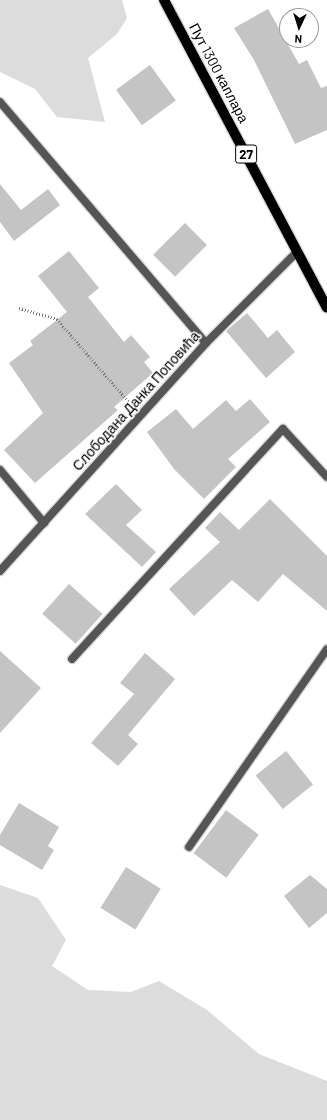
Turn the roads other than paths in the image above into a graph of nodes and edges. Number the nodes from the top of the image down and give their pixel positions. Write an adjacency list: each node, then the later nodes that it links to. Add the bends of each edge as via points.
1 (164, 0): 3 (main road, Пут 1300 каплара / 27)
2 (0, 102): 5 (street)
3 (296, 253): 4 (main road, Пут 1300 каплара / 27); 5 (street, Слободана Данка Поповића)
4 (327, 308)
5 (206, 344): 8 (street, Слободана Данка Поповића)
6 (0, 470): 8 (street)
7 (327, 477): 11 (street, via 283,429)
8 (44, 523): 9 (street, Слободана Данка Поповића)
9 (0, 571)
10 (327, 650): 12 (street)
11 (72, 659)
12 (189, 847)

